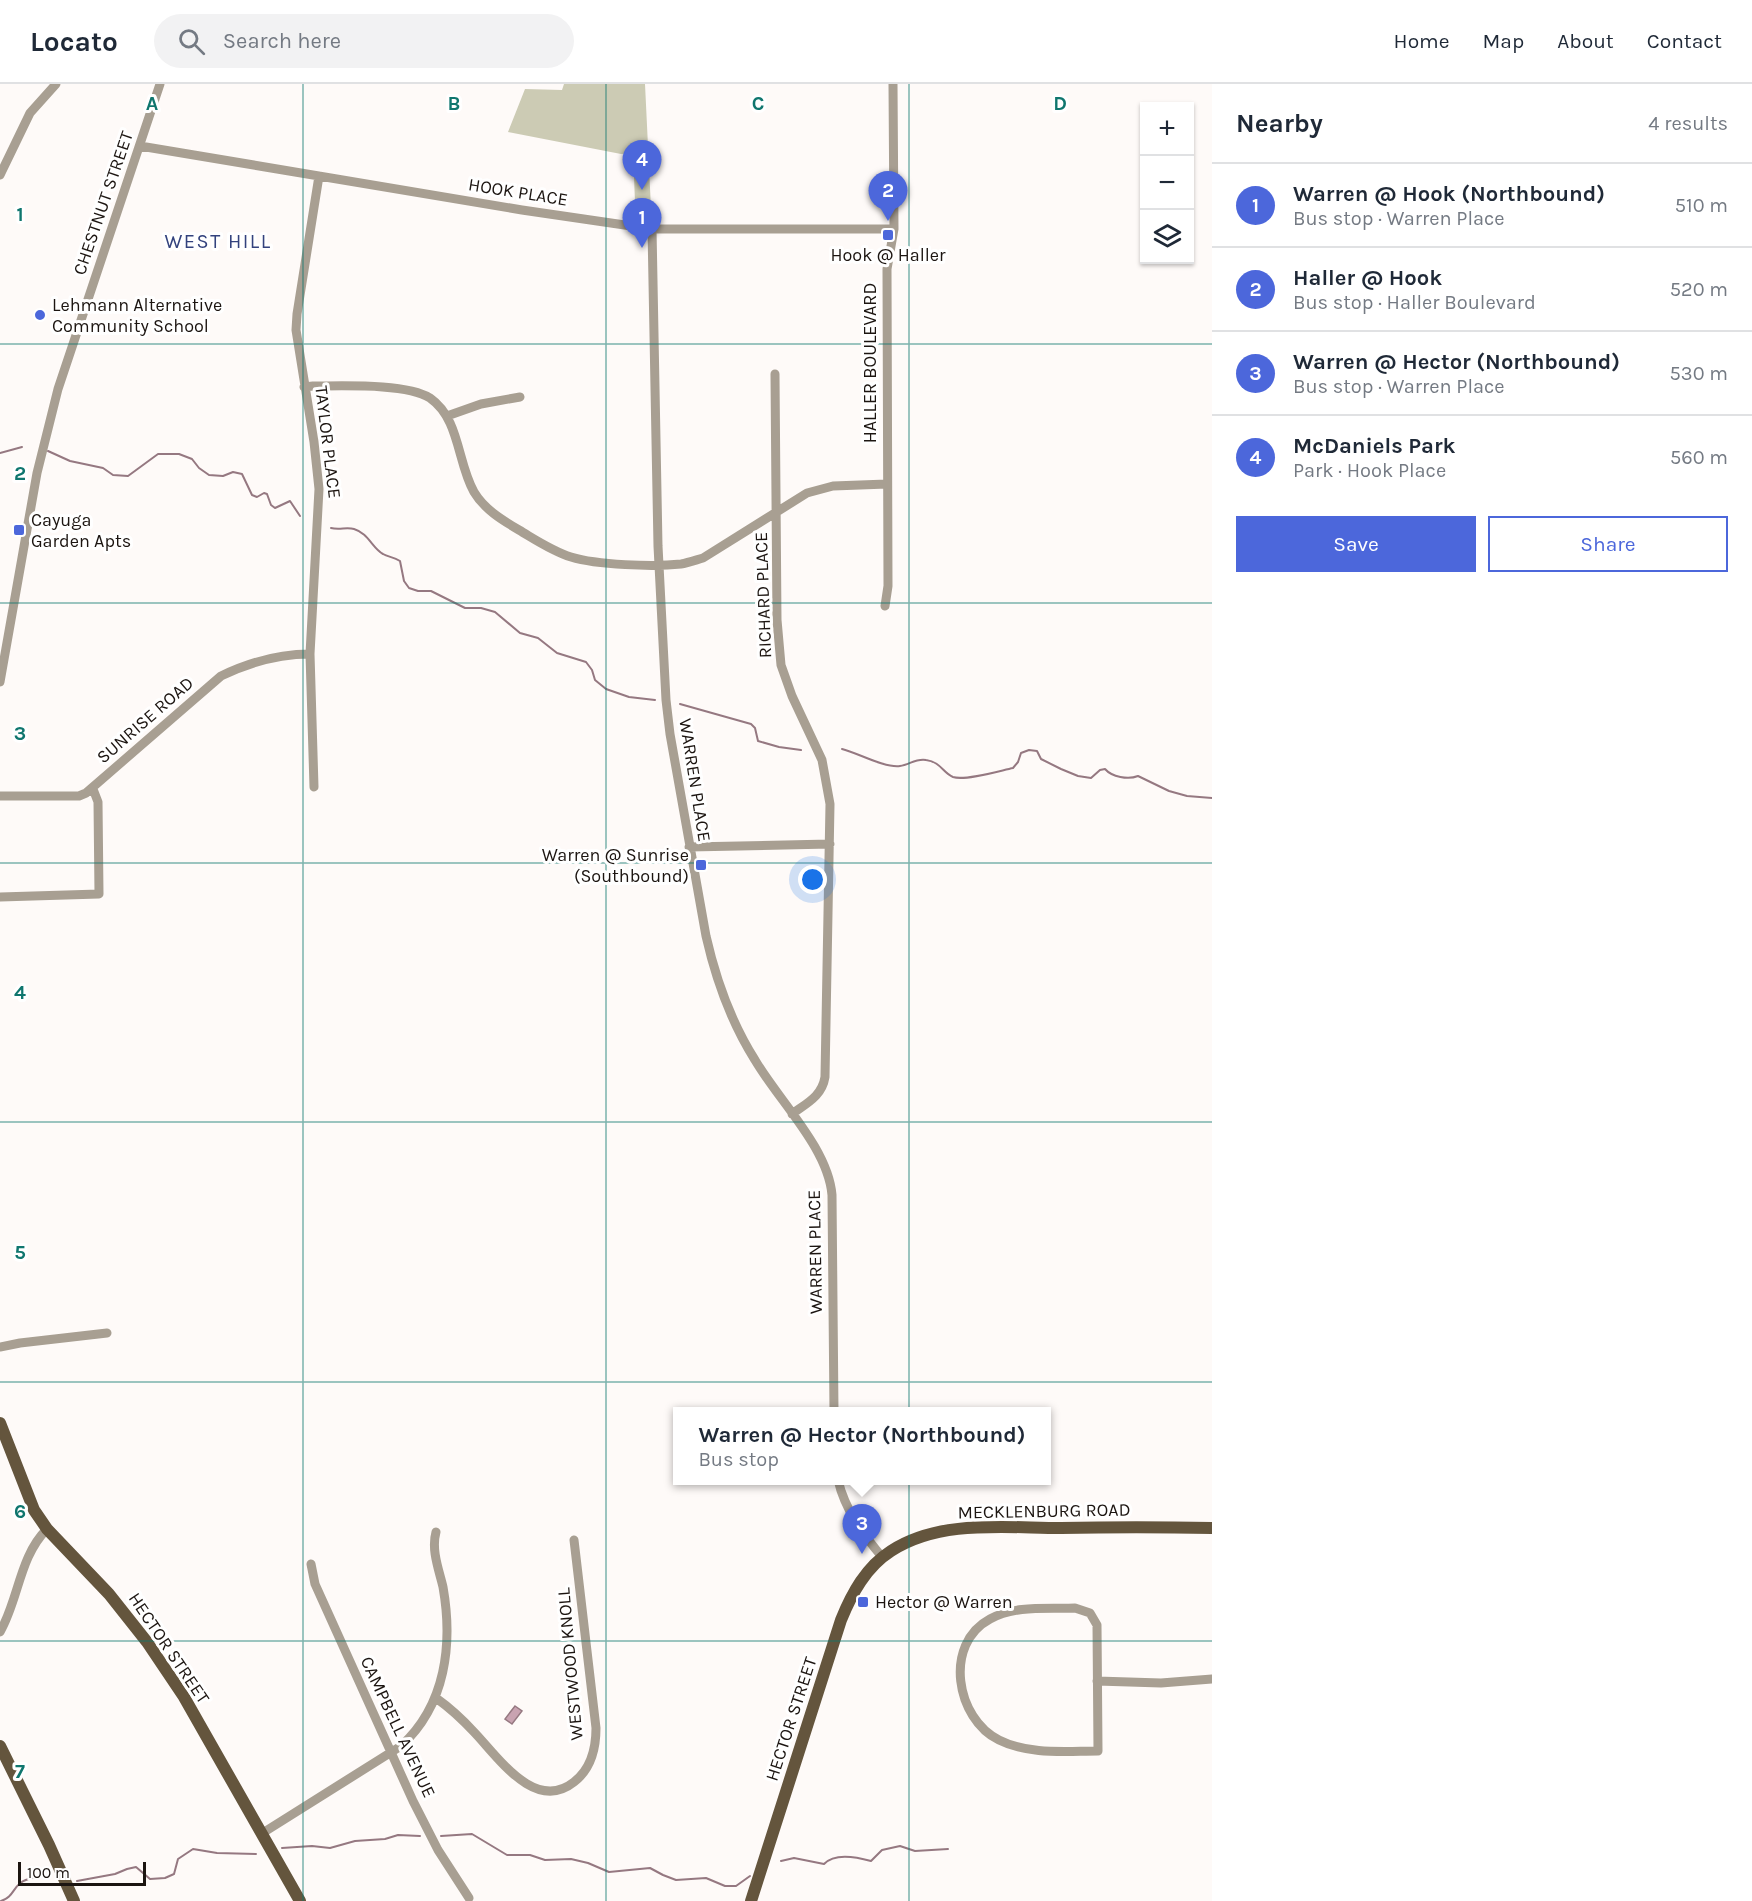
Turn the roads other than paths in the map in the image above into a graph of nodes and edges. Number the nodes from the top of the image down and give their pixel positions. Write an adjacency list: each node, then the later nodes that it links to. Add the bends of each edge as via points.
1 (56, 84): 5 (street, via 28,117)
2 (160, 84): 4 (street, CHESTNUT STREET)
3 (893, 84): 8 (street, HALLER BOULEVARD)
4 (140, 146): 6 (street, HOOK PLACE); 18 (street, CHESTNUT STREET, via 46,430)
5 (0, 174)
6 (319, 176): 7 (street, HOOK PLACE); 10 (street, TAYLOR PLACE, via 297,314)
7 (652, 229): 8 (street, HOOK PLACE); 15 (street, WARREN PLACE)
8 (894, 229): 13 (street, HALLER BOULEVARD, via 887,269)
9 (775, 375): 14 (street, RICHARD PLACE)
10 (304, 387): 12 (street, via 406,390 429,398); 17 (street, TAYLOR PLACE, via 319,489)
11 (520, 398): 12 (street, via 481,404)
12 (447, 416): 15 (street, via 468,481 494,515 572,558)
13 (887, 484): 14 (street, via 819,489); 16 (street, HALLER BOULEVARD)
14 (777, 511): 15 (street, via 703,558); 22 (street, RICHARD PLACE, via 781,665 825,769)
15 (660, 564): 23 (street, WARREN PLACE, via 666,700)
16 (885, 606)
17 (310, 654): 19 (street, TAYLOR PLACE); 20 (street, SUNRISE ROAD, via 264,659 221,676)
18 (0, 682)
19 (314, 787)
20 (93, 789): 21 (street, SUNRISE ROAD, via 78,796); 24 (street, via 98,802 99,894)
21 (0, 796)
22 (830, 844): 23 (street); 25 (street, RICHARD PLACE, via 825,1077 816,1096)
23 (689, 848): 25 (street, WARREN PLACE, via 710,955 723,996 755,1060)
24 (0, 897)
25 (792, 1114): 28 (street, WARREN PLACE, via 822,1159 831,1187)
26 (106, 1333): 27 (street)
27 (0, 1347)
28 (834, 1407)
29 (0, 1423): 32 (main road, HECTOR STREET, via 22,1483)
30 (839, 1485): 35 (street, via 854,1519)
31 (1212, 1528): 35 (main road, MECKLENBURG ROAD, via 959,1529 916,1538)
32 (47, 1529): 37 (street, via 28,1557); 43 (main road, HECTOR STREET, via 109,1594 146,1640 184,1697)
33 (436, 1532): 40 (street, via 434,1546 447,1631 443,1674)
34 (574, 1540): 40 (street, WESTWOOD KNOLL, via 596,1728 591,1760 580,1777 558,1790 531,1786 513,1774)
35 (882, 1557): 47 (main road, HECTOR STREET, via 859,1583 841,1620)
36 (311, 1564): 42 (street, CAMPBELL AVENUE, via 315,1584)
37 (0, 1632)
38 (1212, 1679): 39 (street)
39 (1097, 1682): 39 (street, via 1097,1625 1090,1613 1075,1608 1003,1612 987,1620 968,1640 960,1669 966,1704 973,1717 997,1739 1033,1751 1098,1752)
40 (436, 1698): 42 (street, via 421,1726)
41 (0, 1746): 45 (main road)
42 (391, 1753): 43 (street); 44 (street, CAMPBELL AVENUE, via 438,1850)
43 (261, 1834): 46 (main road, HECTOR STREET)
44 (470, 1898)
45 (74, 1901)
46 (300, 1901)
47 (751, 1901)

